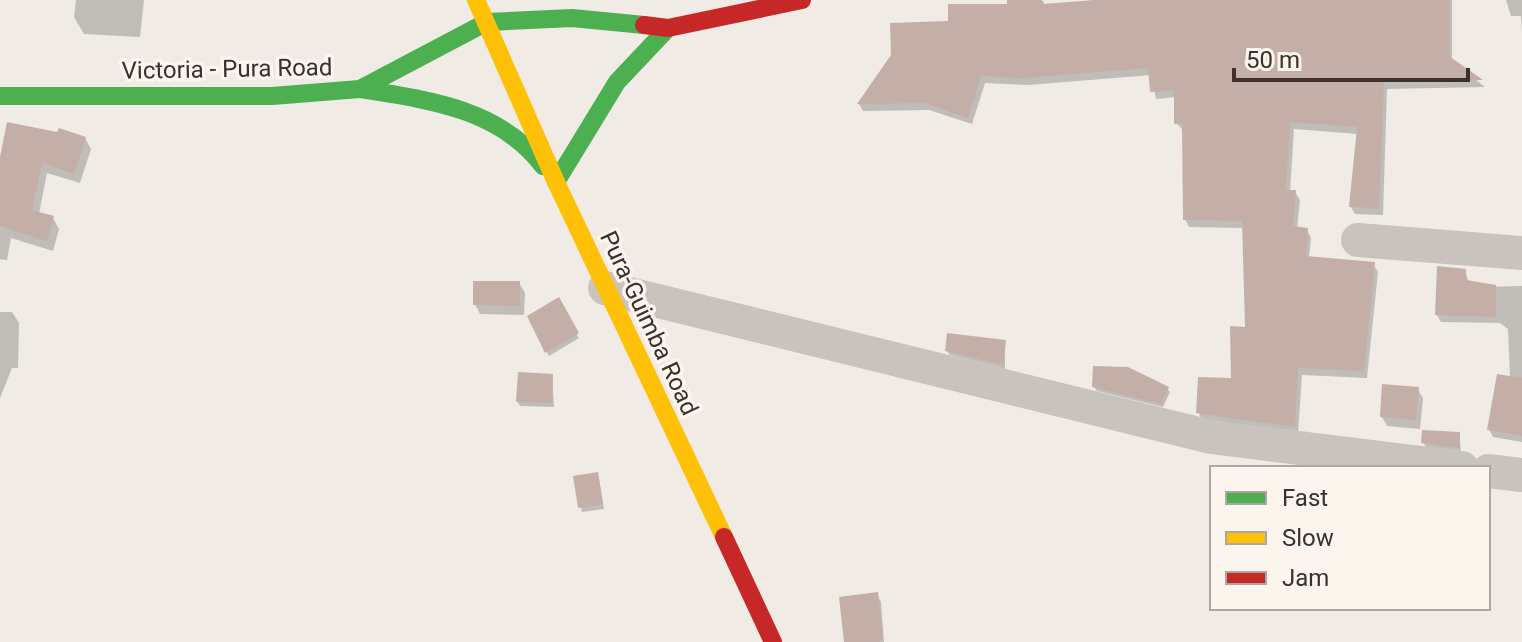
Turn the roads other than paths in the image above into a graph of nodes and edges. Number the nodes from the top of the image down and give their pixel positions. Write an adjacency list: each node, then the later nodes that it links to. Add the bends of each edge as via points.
1 (476, 0): 3 (main road, Pura-Guimba Road)
2 (802, 0): 4 (main road)
3 (487, 22): 4 (main road, via 572,18); 5 (main road, Victoria - Pura Road); 7 (main road, Pura-Guimba Road)
4 (668, 28): 7 (main road, via 617,82)
5 (360, 89): 6 (main road, Victoria - Pura Road, via 272,96); 7 (main road, via 423,99 490,121 521,139)
6 (0, 96)
7 (556, 182): 10 (main road, Pura-Guimba Road)
8 (1358, 240): 9 (street)
9 (1522, 253)
10 (605, 288): 11 (street, via 1211,437); 14 (main road, Pura-Guimba Road)
11 (1446, 466)
12 (1490, 471): 13 (street)
13 (1522, 475)
14 (773, 642)

